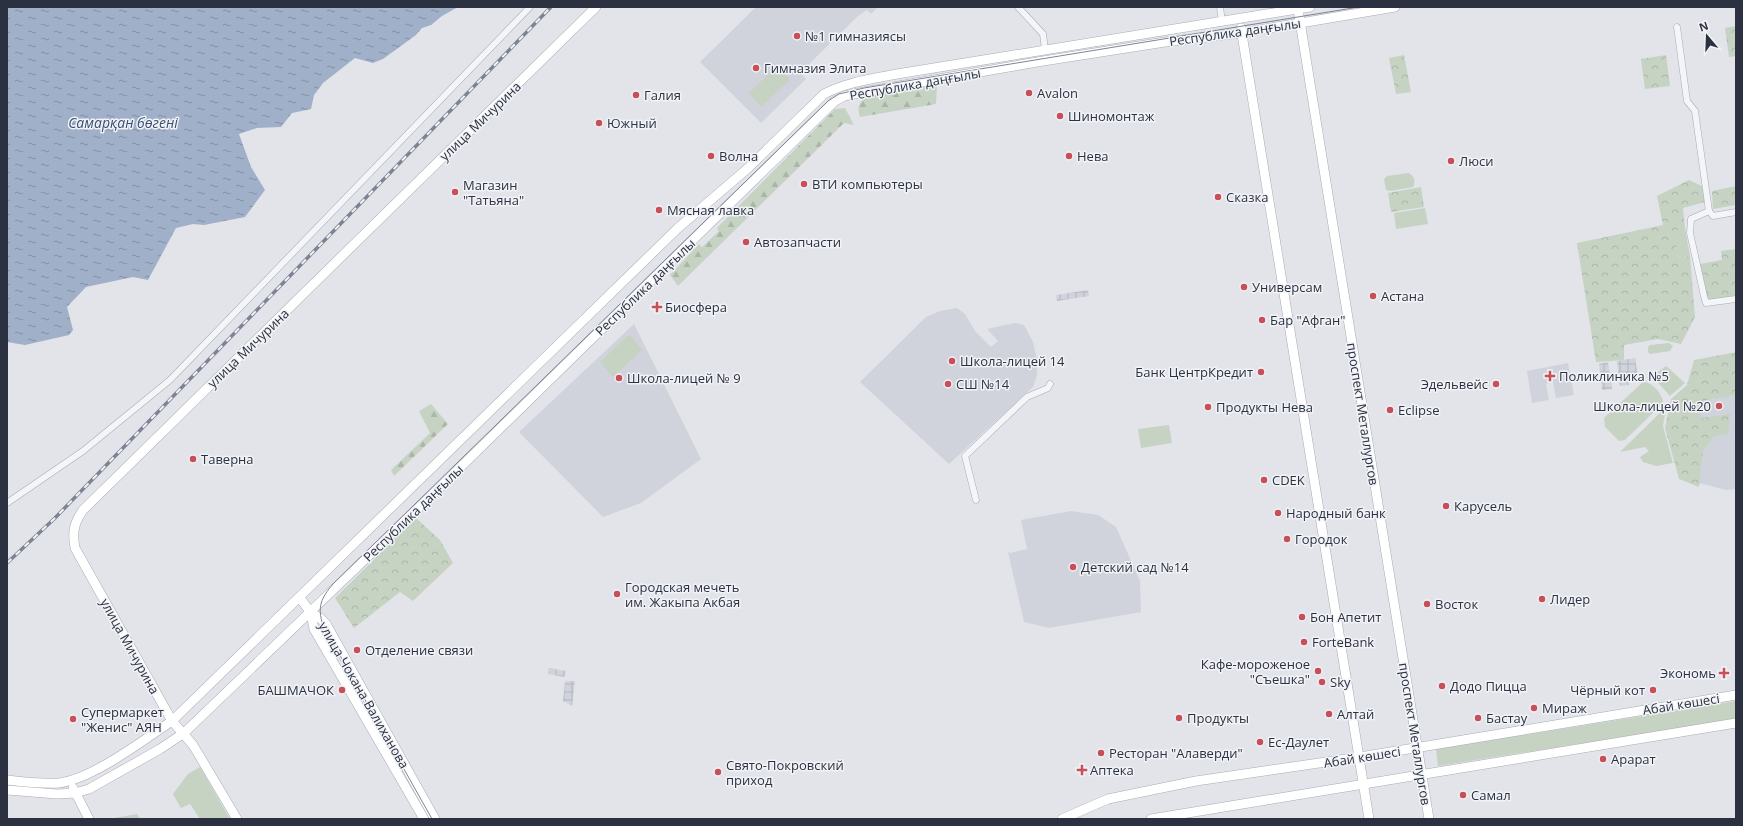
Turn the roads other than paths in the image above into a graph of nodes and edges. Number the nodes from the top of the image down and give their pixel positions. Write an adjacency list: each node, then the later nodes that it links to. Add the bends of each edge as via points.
1 (530, 7): 19 (street, via 170,380 83,451)
2 (596, 7): 27 (main road, улица Мичурина, via 76,519 72,533 75,548)
3 (1018, 7): 13 (street, via 1043,34)
4 (1220, 7): 9 (street)
5 (1310, 7): 7 (main road, Республика даңғылы)
6 (1395, 7): 10 (main road, Республика даңғылы)
7 (1298, 9): 8 (main road, Республика даңғылы); 10 (main road, проспект Металлургов)
8 (1239, 19): 9 (main road, Республика даңғылы); 12 (main road)
9 (1222, 22): 13 (main road, Республика даңғылы)
10 (1300, 23): 12 (main road, Республика даңғылы); 30 (main road, проспект Металлургов)
11 (1677, 27): 14 (street, via 1687,101 1695,111)
12 (1241, 33): 20 (main road, Республика даңғылы, via 1043,61 864,92 844,96 835,101); 31 (main road)
13 (1045, 50): 21 (main road, Республика даңғылы, via 854,82 824,94 748,169 678,228)
14 (1709, 211): 15 (street, via 1713,216); 16 (street, via 1691,219 1690,233 1704,296 1706,302)
15 (1736, 212)
16 (1736, 299)
17 (1050, 384): 18 (street, via 1048,388 1027,397 966,456)
18 (976, 500)
19 (7, 504)
20 (326, 597): 22 (main road, Республика даңғылы); 24 (main road)
21 (300, 598): 22 (main road); 27 (main road, Республика даңғылы)
22 (310, 613): 23 (main road, Республика даңғылы); 24 (main road, улица Чокана Валиханова); 25 (main road, улица Чокана Валиханова)
23 (298, 624): 25 (main road, via 308,624); 29 (main road, Республика даңғылы)
24 (326, 624): 41 (main road, улица Чокана Валиханова)
25 (314, 629): 40 (main road, улица Чокана Валиханова)
26 (1736, 696): 30 (main road, Абай көшесі)
27 (172, 721): 29 (main road, улица Мичурина); 34 (main road, Республика даңғылы, via 120,755)
28 (1736, 723): 32 (main road, Абай көшесі)
29 (184, 733): 37 (main road, Республика даңғылы, via 89,789); 39 (main road, улица Мичурина)
30 (1417, 748): 31 (main road, Абай көшесі); 32 (main road, проспект Металлургов)
31 (1360, 758): 35 (main road); 42 (main road, Абай көшесі, via 1196,781 1134,793 1108,799)
32 (1422, 773): 35 (main road, Абай көшесі); 45 (main road, проспект Металлургов)
33 (7, 780): 34 (main road, Республика даңғылы, via 42,783)
34 (69, 781): 37 (main road)
35 (1364, 785): 43 (main road, Абай көшесі); 44 (main road)
36 (7, 790): 37 (main road, Республика даңғылы)
37 (75, 793): 38 (main road)
38 (89, 819)
39 (237, 819)
40 (424, 819)
41 (436, 819)
42 (1062, 819)
43 (1151, 819)
44 (1369, 819)
45 (1429, 819)

